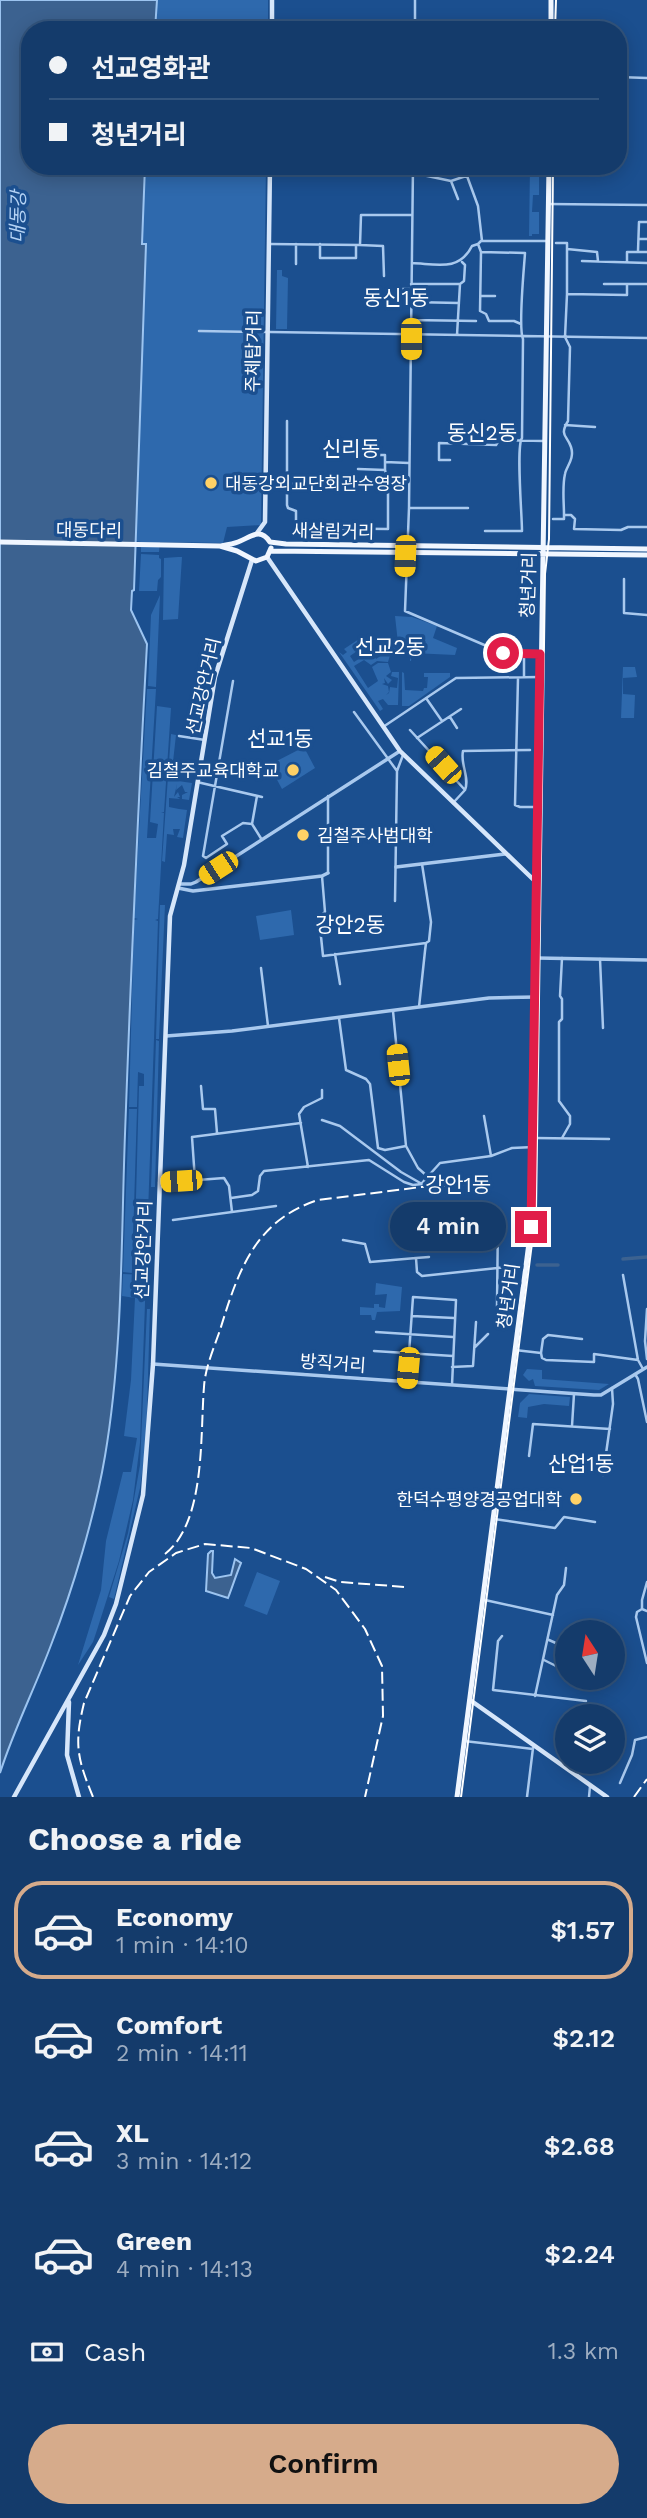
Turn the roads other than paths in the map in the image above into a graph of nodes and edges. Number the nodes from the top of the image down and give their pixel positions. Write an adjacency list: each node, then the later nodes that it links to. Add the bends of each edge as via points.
1 (272, 0): 4 (main road)
2 (415, 0): 5 (street)
3 (551, 0): 6 (main road)
4 (272, 21)
5 (415, 21)
6 (551, 21)
7 (627, 78): 8 (street)
8 (647, 78)
9 (270, 175): 28 (main road, 주체탑거리)
10 (413, 175): 19 (street)
11 (418, 175): 15 (street)
12 (470, 175): 14 (street)
13 (549, 175): 17 (main road, 청년거리)
14 (467, 176): 15 (street); 25 (street, via 478,206)
15 (451, 181): 16 (street)
16 (458, 198)
17 (548, 204): 18 (street); 26 (main road, 청년거리)
18 (647, 205)
19 (412, 215): 22 (street); 32 (street, via 361,215)
20 (647, 222): 23 (street, via 639,222)
21 (406, 238): 22 (street)
22 (412, 238): 41 (street)
23 (639, 239): 24 (street); 34 (street)
24 (647, 239)
25 (482, 241): 26 (street); 31 (street)
26 (548, 241): 66 (main road, 청년거리)
27 (556, 243): 33 (street, via 567,243)
28 (269, 244): 29 (street); 62 (main road, 주체탑거리)
29 (296, 244): 30 (street); 43 (street)
30 (320, 244): 32 (street); 32 (street, via 320,258 356,258)
31 (478, 244): 35 (street); 37 (street)
32 (358, 245): 44 (street, via 383,246)
33 (567, 249): 39 (street, via 597,252); 52 (street)
34 (638, 251): 36 (street); 40 (street, via 627,252)
35 (481, 252): 53 (street); 60 (street, via 525,253)
36 (647, 252)
37 (462, 261): 41 (street); 46 (street, via 464,281)
38 (582, 261): 39 (street)
39 (598, 261): 40 (street)
40 (627, 262): 42 (street)
41 (411, 263): 45 (street)
42 (647, 263)
43 (296, 264)
44 (384, 276)
45 (411, 284): 46 (street); 51 (street)
46 (460, 284): 56 (street)
47 (604, 284): 48 (street)
48 (627, 284): 49 (street); 52 (street, via 627,295)
49 (647, 284)
50 (401, 289): 51 (street)
51 (411, 289): 55 (street)
52 (567, 294): 67 (street)
53 (480, 296): 54 (street); 60 (street, via 480,311 489,321)
54 (495, 296)
55 (411, 302): 56 (street); 57 (street)
56 (459, 303): 58 (street)
57 (411, 320): 58 (street); 63 (street)
58 (458, 321): 59 (street); 64 (street)
59 (476, 321)
60 (521, 324): 65 (street)
61 (199, 331): 62 (street)
62 (267, 332): 63 (street); 88 (main road, 주체탑거리)
63 (411, 335): 64 (street); 77 (street)
64 (457, 335): 65 (street)
65 (522, 336): 66 (street); 72 (street)
66 (546, 336): 67 (street); 73 (main road, 청년거리)
67 (565, 337): 68 (street); 70 (street, via 570,352)
68 (647, 338)
69 (287, 421): 78 (street)
70 (565, 425): 71 (street); 86 (street, via 571,465 565,472)
71 (595, 427)
72 (520, 440): 73 (street); 75 (street, via 499,440 496,445 439,443 439,460); 90 (street, via 522,531)
73 (545, 441): 98 (main road, 청년거리)
74 (377, 455): 76 (street, via 385,455)
75 (450, 460)
76 (385, 462): 77 (street); 81 (street)
77 (410, 463): 84 (street)
78 (286, 466): 79 (street); 83 (street)
79 (293, 466)
80 (358, 469): 81 (street)
81 (385, 470): 83 (street, via 388,529 296,528 296,511 288,508)
82 (316, 482): 83 (street)
83 (286, 484)
84 (409, 508): 85 (street); 96 (street)
85 (468, 508)
86 (564, 515): 87 (street, via 564,519); 89 (street, via 575,519 574,529)
87 (553, 519)
88 (265, 522): 91 (main road); 93 (main road, 주체탑거리)
89 (647, 527)
90 (485, 531)
91 (257, 533): 92 (main road); 93 (main road, 새살림거리)
92 (247, 538): 95 (main road); 101 (main road, via 244,544)
93 (269, 540): 96 (main road, 새살림거리); 99 (main road, 새살림거리)
94 (0, 542): 95 (main road, 대동다리)
95 (220, 546): 101 (main road)
96 (407, 549): 98 (main road, 새살림거리); 99 (main road, 새살림거리); 104 (street, via 405,611 493,650)
97 (647, 550): 98 (main road, 새살림거리)
98 (543, 551): 100 (main road, 새살림거리); 105 (main road, 청년거리)
99 (269, 554): 101 (main road, 새살림거리, via 260,561); 115 (main road)
100 (647, 555)
101 (249, 557): 120 (main road, 선교강안거리, via 215,677)
102 (624, 579): 103 (street, via 624,613)
103 (647, 615)
104 (524, 654): 105 (street); 106 (street)
105 (540, 654): 107 (main road, 청년거리)
106 (524, 677): 107 (street); 108 (street)
107 (540, 677): 133 (main road, 청년거리)
108 (518, 678): 110 (street, via 456,678); 121 (street)
109 (233, 681): 127 (street)
110 (426, 698): 114 (street); 115 (street)
111 (461, 709): 113 (street)
112 (354, 712): 124 (street)
113 (450, 717): 114 (street); 116 (street)
114 (442, 721): 119 (street)
115 (383, 727): 123 (main road)
116 (457, 728)
117 (410, 730): 119 (street)
118 (179, 736): 120 (street)
119 (418, 738): 128 (street)
120 (205, 740): 126 (main road, 선교강안거리)
121 (516, 750): 122 (street); 128 (street, via 463,751); 133 (street, via 515,805)
122 (530, 750)
123 (402, 753): 124 (street); 125 (street); 132 (main road)
124 (389, 759): 125 (street); 130 (street)
125 (397, 771): 138 (street)
126 (197, 782): 127 (street); 142 (main road, 선교강안거리)
127 (214, 786): 129 (street); 134 (street, via 204,858 227,844 222,836 243,823)
128 (465, 790): 132 (street)
129 (257, 796): 131 (street); 134 (street)
130 (328, 796): 135 (street); 139 (street)
131 (262, 797)
132 (453, 803): 136 (main road)
133 (538, 807): 141 (main road, 청년거리)
134 (252, 824): 135 (street)
135 (262, 840): 142 (street, via 196,882)
136 (505, 854): 137 (street); 141 (main road)
137 (422, 864): 138 (street); 144 (street, via 431,922)
138 (396, 867): 143 (street)
139 (328, 873): 140 (street)
140 (322, 876): 142 (street, via 193,891); 145 (street, via 321,953)
141 (538, 884): 146 (main road, 청년거리)
142 (179, 886): 158 (main road, 선교강안거리, via 169,932)
143 (395, 901)
144 (426, 943): 145 (street); 153 (street)
145 (335, 954): 151 (street)
146 (536, 958): 147 (street); 152 (main road, 청년거리)
147 (562, 958): 148 (street); 166 (street, via 559,1098 570,1116)
148 (600, 959): 149 (street); 157 (street)
149 (647, 960)
150 (261, 968): 156 (street)
151 (340, 984)
152 (536, 997): 153 (street); 165 (main road, 청년거리)
153 (419, 1007): 154 (street)
154 (393, 1011): 155 (street); 168 (street)
155 (339, 1017): 156 (street); 168 (street, via 346,1070 370,1084 378,1148)
156 (268, 1026): 158 (street)
157 (603, 1028)
158 (164, 1036): 174 (main road, 선교강안거리)
159 (201, 1086): 164 (street, via 204,1109 215,1109)
160 (322, 1090): 163 (street, via 317,1102 300,1109)
161 (484, 1116): 170 (street)
162 (322, 1120): 175 (street, via 340,1126)
163 (300, 1123): 164 (street); 171 (street)
164 (217, 1133): 173 (street, via 192,1137)
165 (534, 1138): 166 (street); 169 (main road, 청년거리)
166 (562, 1138): 167 (street)
167 (609, 1139)
168 (406, 1146): 172 (street)
169 (534, 1147): 170 (street, via 512,1148); 185 (main road, 청년거리)
170 (491, 1156): 172 (street, via 440,1163)
171 (308, 1167): 175 (street, via 369,1160 404,1182); 176 (street, via 264,1171 258,1191)
172 (427, 1176): 175 (street)
173 (195, 1180): 174 (street); 176 (street, via 224,1178)
174 (159, 1183): 205 (main road, 선교강안거리)
175 (422, 1184)
176 (230, 1198): 178 (street)
177 (276, 1206): 178 (street)
178 (232, 1212): 180 (street)
179 (498, 1217): 184 (street)
180 (173, 1220)
181 (343, 1240): 183 (street, via 365,1244 370,1262)
182 (429, 1257): 183 (street)
183 (416, 1258): 184 (street, via 422,1276)
184 (497, 1268): 185 (street); 187 (street)
185 (526, 1268): 198 (main road, 청년거리)
186 (623, 1275): 204 (street)
187 (497, 1306)
188 (647, 1308): 203 (street)
189 (412, 1316): 190 (street); 190 (street, via 413,1297 456,1300); 193 (street)
190 (455, 1318): 195 (street)
191 (476, 1322): 197 (street)
192 (376, 1332): 193 (street)
193 (410, 1333): 195 (street); 201 (street)
194 (488, 1334): 197 (street)
195 (454, 1337): 202 (street)
196 (582, 1339): 200 (street, via 548,1335)
197 (475, 1347): 206 (street, via 473,1366)
198 (515, 1350): 200 (street); 212 (main road, 청년거리)
199 (374, 1351): 201 (street)
200 (541, 1353): 204 (street, via 546,1360 594,1362 594,1354)
201 (409, 1354): 202 (street); 209 (street)
202 (453, 1356): 206 (street)
203 (647, 1359)
204 (638, 1360): 207 (street)
205 (153, 1364): 209 (street, 방직거리); 235 (main road, 선교강안거리, via 147,1464 132,1544 110,1622)
206 (453, 1367): 210 (street)
207 (645, 1368): 208 (street)
208 (635, 1374): 211 (street); 214 (street)
209 (407, 1382): 210 (street, 방직거리)
210 (452, 1385): 212 (street, 방직거리)
211 (612, 1388): 213 (street, 방직거리, via 601,1395); 216 (street)
212 (510, 1389): 213 (street, 방직거리); 219 (main road, 청년거리)
213 (574, 1394): 215 (street)
214 (647, 1422)
215 (572, 1426): 216 (street); 217 (street, via 533,1423)
216 (610, 1429): 218 (street)
217 (529, 1456)
218 (603, 1475)
219 (493, 1519): 220 (street, via 555,1528 564,1517); 223 (main road, 청년거리)
220 (595, 1522)
221 (566, 1568): 226 (street)
222 (647, 1583): 224 (street)
223 (483, 1599): 226 (street); 234 (main road, 청년거리)
224 (642, 1609): 225 (street); 231 (street, via 636,1617)
225 (647, 1611)
226 (553, 1615): 228 (street)
227 (502, 1636): 233 (street, via 493,1690)
228 (549, 1640): 229 (street); 230 (street)
229 (555, 1643)
230 (544, 1660): 232 (street); 233 (street)
231 (647, 1663)
232 (555, 1666)
233 (535, 1696): 236 (street)
234 (470, 1699): 238 (main road, 청년거리); 239 (main road)
235 (69, 1701): 242 (main road, 선교강안거리); 243 (main road, via 67,1755)
236 (586, 1702)
237 (647, 1737): 240 (street, via 635,1740)
238 (464, 1741): 239 (street); 244 (main road, 청년거리)
239 (533, 1747): 241 (main road); 245 (street)
240 (620, 1783)
241 (590, 1786): 246 (street); 247 (main road)
242 (14, 1797)
243 (79, 1797)
244 (457, 1797)
245 (527, 1797)
246 (589, 1797)
247 (607, 1797)

